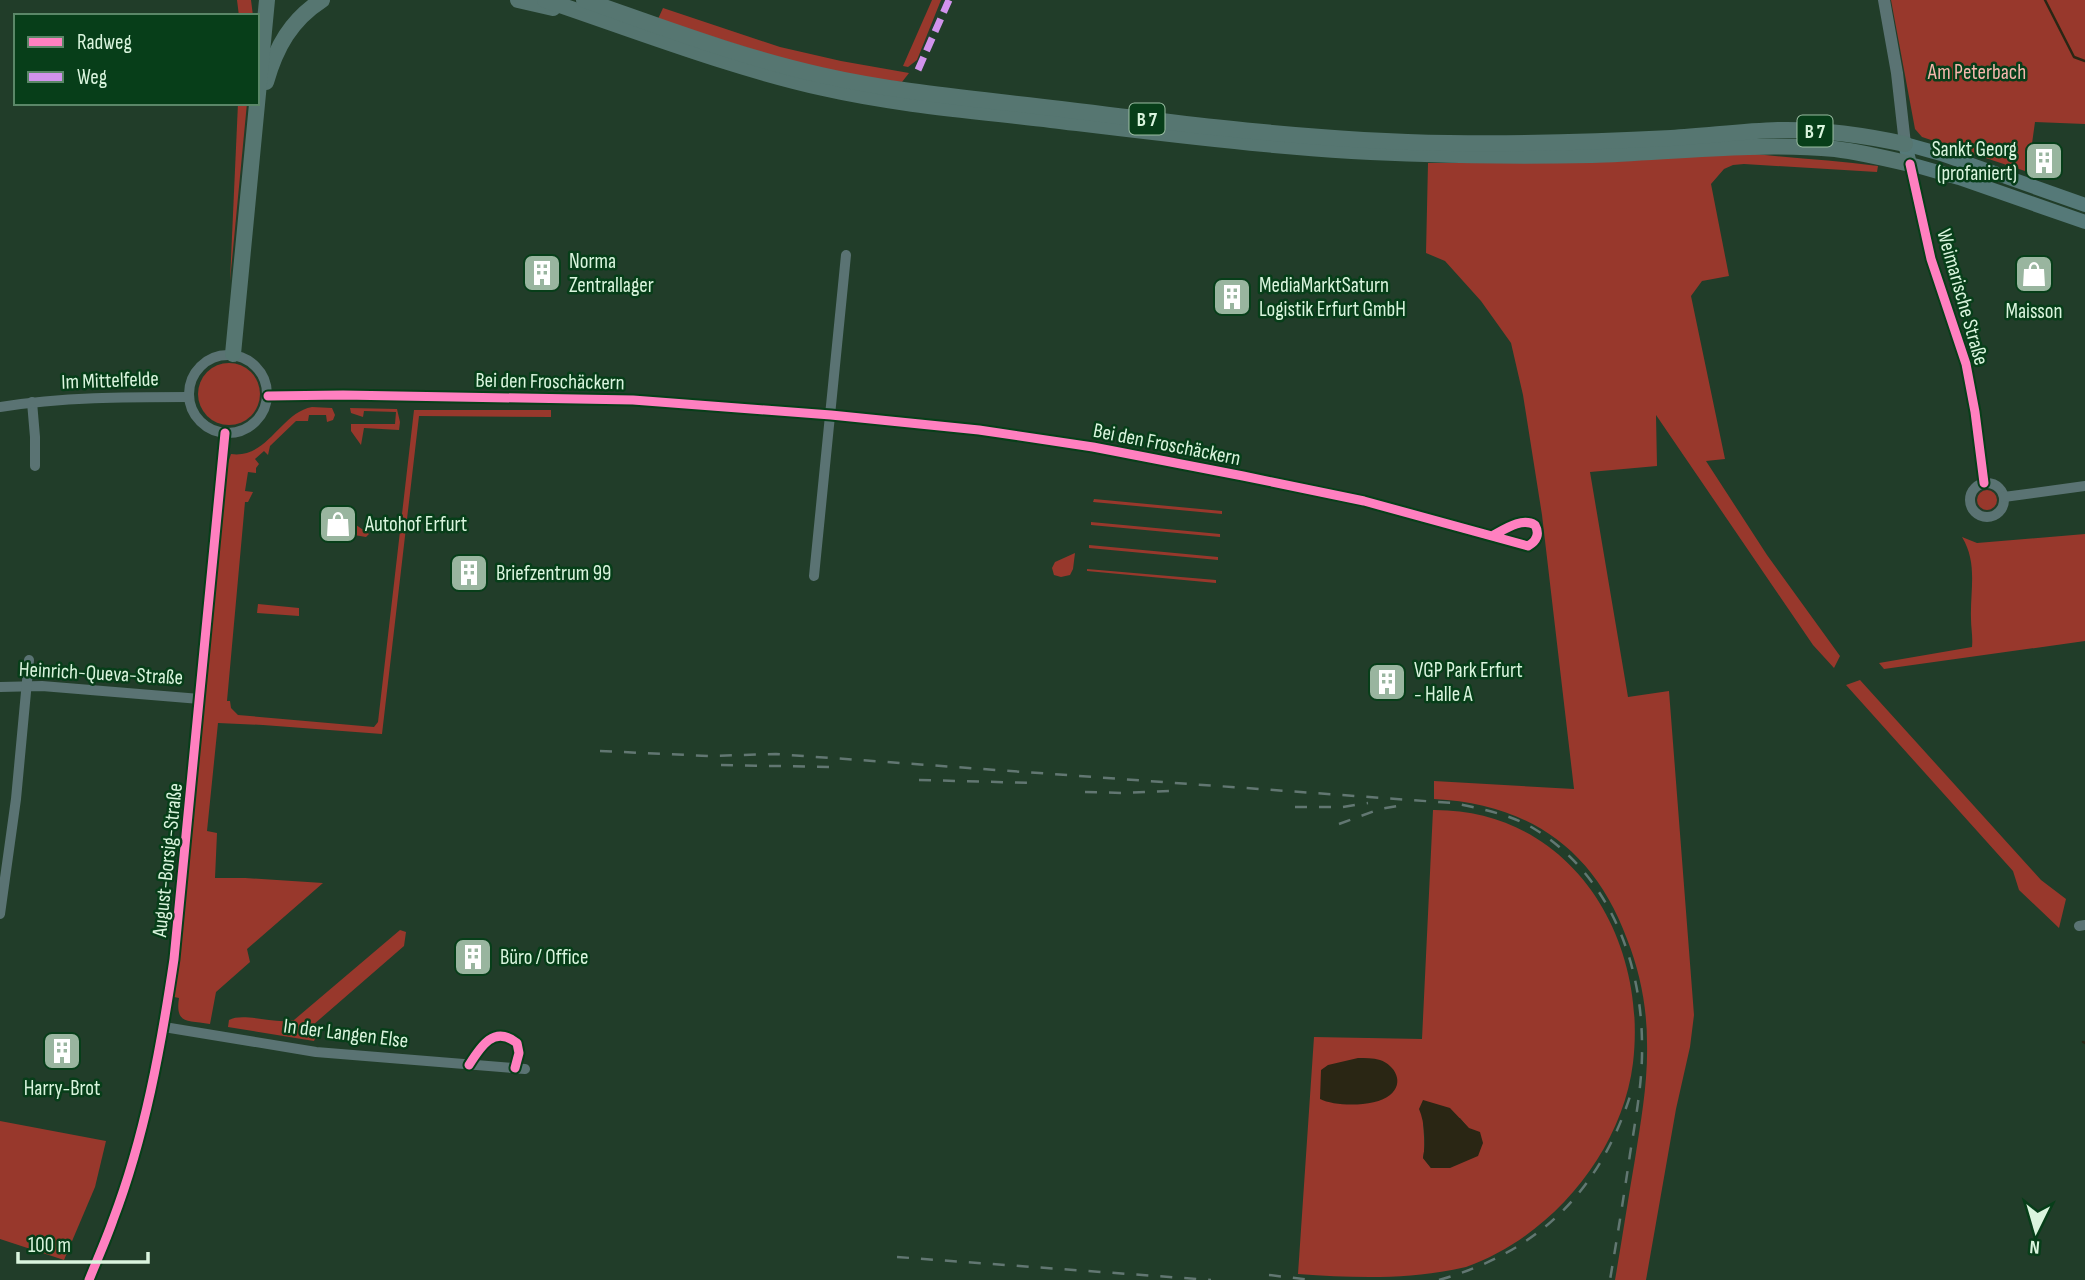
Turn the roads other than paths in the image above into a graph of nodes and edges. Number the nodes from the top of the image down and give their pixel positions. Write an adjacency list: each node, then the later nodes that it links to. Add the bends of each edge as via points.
1 (267, 0): 8 (highway)
2 (322, 0): 11 (highway, via 300,16 283,38 271,65)
3 (518, 0): 7 (highway, B 7)
4 (545, 0): 7 (highway, B 7)
5 (584, 0): 12 (highway, B 7, via 823,76 1214,128 1380,141 1494,144 1781,130)
6 (1884, 0): 12 (street)
7 (605, 20): 13 (highway, B 7, via 760,72 827,89 1198,138 1290,148 1476,156 1769,146 1837,149)
8 (259, 88)
9 (255, 105): 11 (highway)
10 (257, 105): 11 (highway)
11 (255, 132): 17 (highway)
12 (1905, 144): 13 (main road); 14 (main road, B 7)
13 (1910, 164): 15 (main road, B 7); 25 (street, Weimarische Straße, via 1931,259 1964,356)
14 (2085, 205)
15 (2085, 222)
16 (846, 255): 22 (street)
17 (233, 355): 18 (street, via 254,363); 19 (street, via 221,355 201,365)
18 (268, 396): 22 (street, Bei den Froschäckern, via 633,400); 23 (street, via 250,427)
19 (189, 397): 20 (street, Im Mittelfelde); 23 (street, via 200,421)
20 (32, 402): 21 (street, Im Mittelfelde); 24 (street)
21 (0, 407)
22 (831, 415): 28 (street, Bei den Froschäckern, via 992,432 1133,455 1364,501); 29 (street)
23 (225, 433): 33 (street, August-Borsig-Straße)
24 (35, 466)
25 (1984, 483): 27 (street, via 1995,485); 27 (street, Weimarische Straße, via 1971,494 1970,505 1977,515 1994,517 2003,509)
26 (2085, 486): 27 (street)
27 (2004, 497)
28 (1492, 536)
29 (814, 576)
30 (29, 660): 31 (street)
31 (28, 686): 32 (street, Heinrich-Queva-Straße); 33 (street, Heinrich-Queva-Straße); 34 (street)
32 (0, 687)
33 (200, 699): 35 (street, August-Borsig-Straße)
34 (0, 914)
35 (164, 1027): 36 (street, In der Langen Else, via 316,1052); 37 (street, August-Borsig-Straße, via 135,1154)
36 (469, 1065): 36 (street, In der Langen Else, via 520,1069 517,1043 494,1037 481,1046)
37 (89, 1280)

